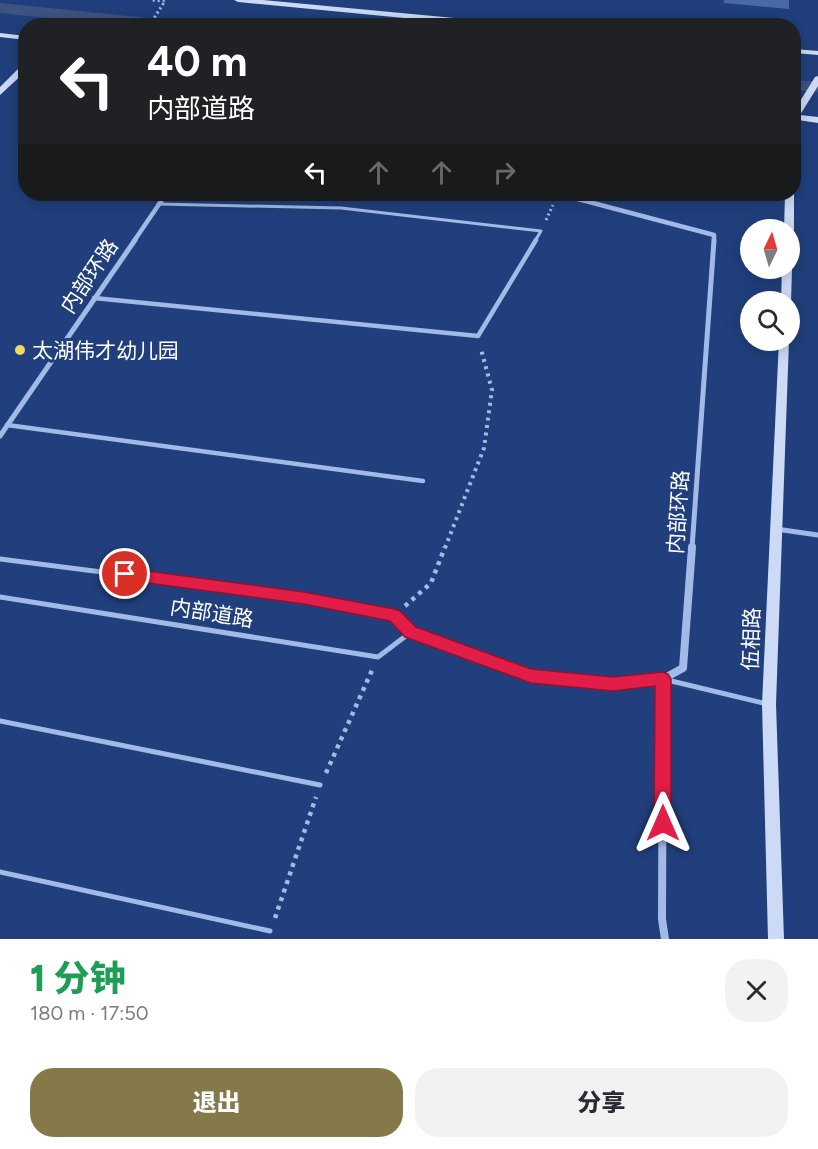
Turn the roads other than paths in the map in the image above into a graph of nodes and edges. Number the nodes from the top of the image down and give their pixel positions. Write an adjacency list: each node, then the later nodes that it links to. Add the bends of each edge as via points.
1 (238, 0): 2 (street)
2 (432, 18)
3 (0, 35): 4 (street)
4 (18, 37)
5 (801, 52): 6 (street)
6 (818, 53)
7 (18, 74): 9 (street)
8 (818, 79): 10 (street)
9 (0, 92)
10 (801, 105)
11 (801, 119): 12 (street)
12 (818, 120)
13 (160, 201): 16 (street, 内部环路)
14 (585, 201): 28 (street, 内部环路, via 714,235 683,668)
15 (790, 201): 17 (street)
16 (158, 204): 18 (street, 内部环路); 18 (lane, via 341,208 541,231 478,336)
17 (789, 219)
18 (94, 298): 20 (street, 内部环路)
19 (784, 351): 23 (street, 伍相路)
20 (8, 425): 21 (street, 内部环路); 22 (lane)
21 (0, 436)
22 (423, 481)
23 (776, 529): 24 (street); 29 (street, 伍相路)
24 (818, 535)
25 (0, 558): 27 (lane, 内部道路, via 304,598 394,616)
26 (0, 597): 27 (lane, 内部道路, via 378,657)
27 (411, 632): 28 (lane, via 531,676 613,684)
28 (663, 679): 29 (lane); 34 (street)
29 (769, 704): 35 (street, 伍相路)
30 (0, 721): 31 (lane)
31 (320, 785)
32 (0, 872): 33 (lane)
33 (270, 931)
34 (665, 939)
35 (776, 939)

